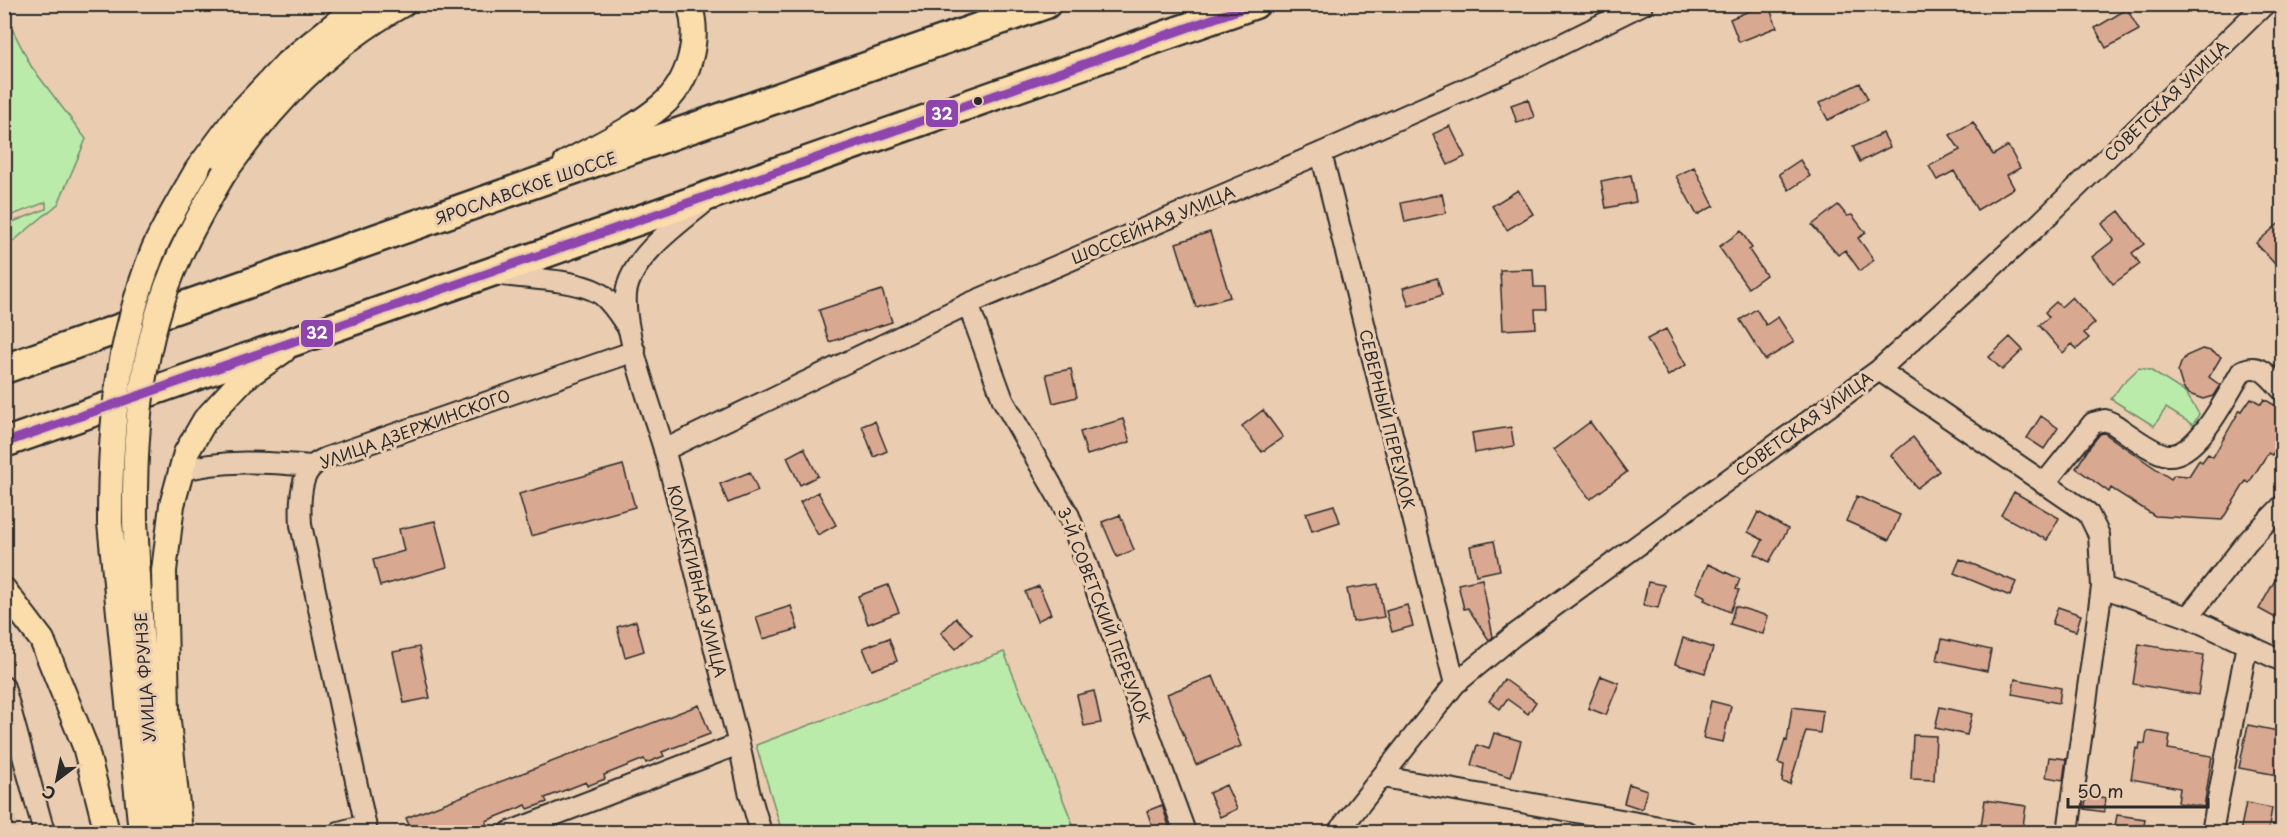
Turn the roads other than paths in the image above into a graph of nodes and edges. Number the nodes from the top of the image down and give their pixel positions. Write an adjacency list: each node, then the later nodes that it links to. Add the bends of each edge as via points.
1 (360, 4): 37 (main road, УЛИЦА ФРУНЗЕ, bridge, via 287,63 238,115 197,170 154,249 129,325 113,419 110,522)
2 (403, 4): 38 (main road, УЛИЦА ФРУНЗЕ, bridge, via 350,38 302,78 256,128 224,173 179,257 154,329 142,376 136,431 135,520 145,711)
3 (689, 4): 9 (main road, via 693,50 683,77 663,105)
4 (1046, 4): 9 (highway, ЯРОСЛАВСКОЕ ШОССЕ)
5 (1255, 4): 10 (highway)
6 (1643, 4): 8 (street, ШОССЕЙНАЯ УЛИЦА, via 1524,63)
7 (2265, 4): 17 (street, СОВЕТСКАЯ УЛИЦА, via 2034,229)
8 (1321, 153): 12 (street, ШОССЕЙНАЯ УЛИЦА); 30 (street, СЕВЕРНЫЙ ПЕРЕУЛОК)
9 (512, 193): 16 (highway, ЯРОСЛАВСКОЕ ШОССЕ)
10 (715, 194): 11 (highway); 13 (street, КОЛЛЕКТИВНАЯ УЛИЦА, via 659,241 630,279 626,294)
11 (487, 274): 13 (street, КОЛЛЕКТИВНАЯ УЛИЦА, via 582,285 614,306); 14 (highway)
12 (968, 304): 20 (street, ШОССЕЙНАЯ УЛИЦА); 43 (street, 3-Й СОВЕТСКИЙ ПЕРЕУЛОК, via 1003,400 1069,516)
13 (629, 330): 15 (street, КОЛЛЕКТИВНАЯ УЛИЦА)
14 (300, 340): 19 (highway); 22 (main road, via 243,379 212,412 186,453)
15 (635, 351): 20 (street, КОЛЛЕКТИВНАЯ УЛИЦА); 21 (street, УЛИЦА ДЗЕРЖИНСКОГО)
16 (4, 369)
17 (1879, 370): 23 (street); 30 (street, СОВЕТСКАЯ УЛИЦА, via 1513,636)
18 (2283, 390): 23 (street, via 2259,368 2242,371 2205,430 2179,453 2167,455 2152,449 2105,420 2093,423)
19 (4, 443)
20 (664, 450): 32 (street, КОЛЛЕКТИВНАЯ УЛИЦА)
21 (311, 466): 22 (street, via 265,462 205,464); 34 (street, УЛИЦА ДЗЕРЖИНСКОГО, via 300,500 301,525)
22 (180, 471): 39 (main road, via 164,571 167,712)
23 (2044, 484): 25 (street, via 2088,513 2099,535)
24 (2283, 506): 27 (street)
25 (2102, 587): 27 (street); 46 (street)
26 (4, 590): 36 (main road, via 42,640 85,746)
27 (2182, 615): 28 (street)
28 (2247, 644): 29 (street); 47 (street)
29 (2283, 661)
30 (1455, 684): 33 (street, СОВЕТСКАЯ УЛИЦА)
31 (4, 687): 35 (street)
32 (739, 744): 41 (street); 42 (street, КОЛЛЕКТИВНАЯ УЛИЦА)
33 (1383, 777): 44 (street, СОВЕТСКАЯ УЛИЦА); 45 (street)
34 (366, 829): 40 (street)
35 (44, 832)
36 (107, 832)
37 (141, 832)
38 (160, 832)
39 (180, 832)
40 (339, 832)
41 (510, 832)
42 (761, 832)
43 (1185, 832)
44 (1338, 832)
45 (1687, 832)
46 (2068, 832)
47 (2212, 832)

